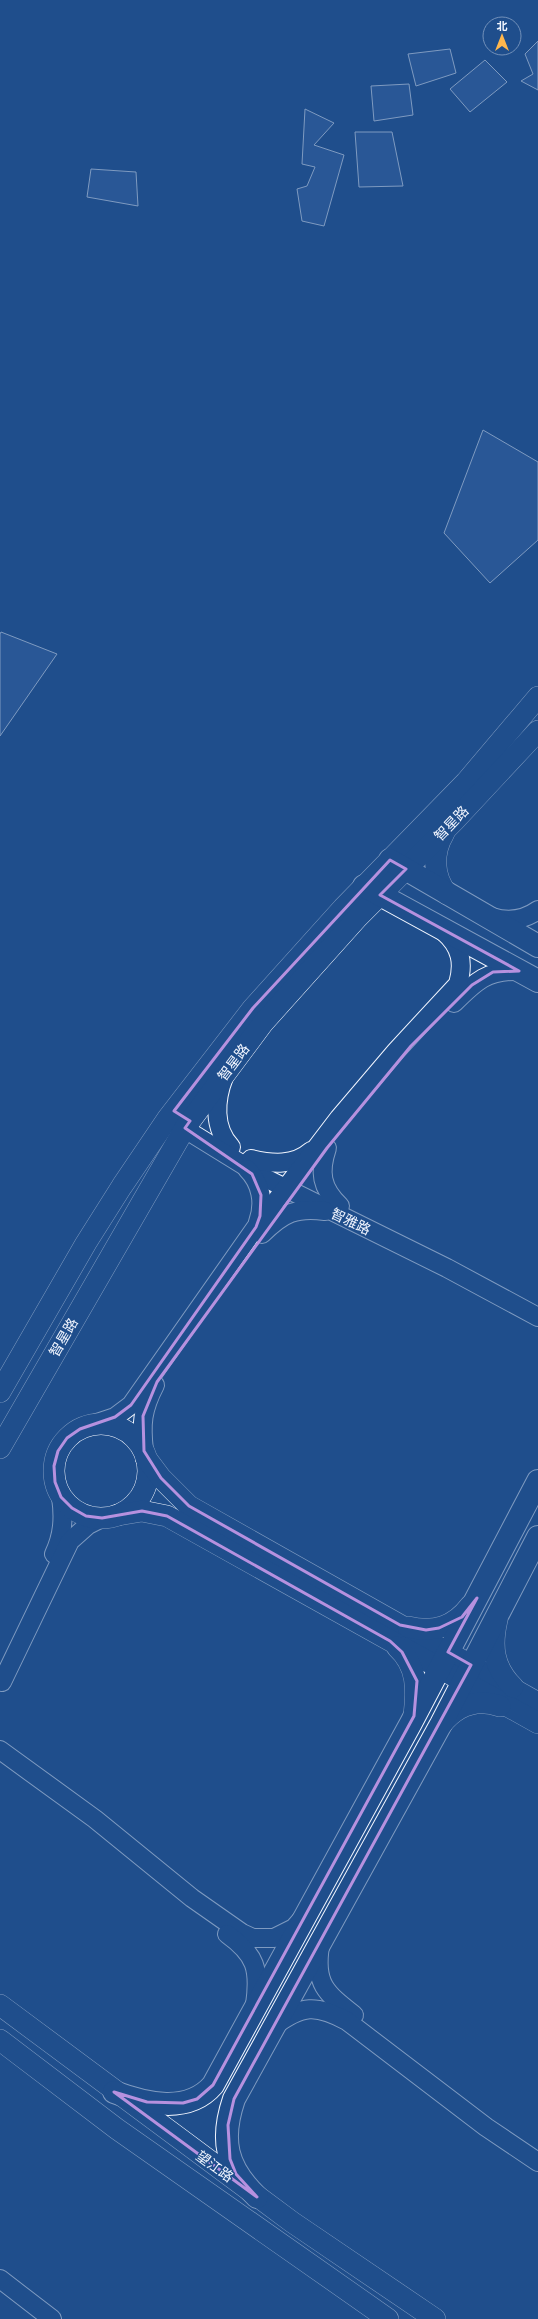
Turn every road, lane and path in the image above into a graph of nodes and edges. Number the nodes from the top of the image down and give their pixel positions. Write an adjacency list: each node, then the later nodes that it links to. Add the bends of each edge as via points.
1 (538, 697): 4 (main road, 智星路)
2 (538, 731): 3 (main road, 智星路)
3 (447, 828): 4 (main road, 智星路); 6 (main road, via 440,840 435,863 437,874)
4 (398, 865): 5 (main road, 智星路); 6 (main road)
5 (372, 891): 8 (main road); 10 (main road, 智星路); 15 (main road, 智星路, via 253,1008)
6 (447, 894): 9 (main road)
7 (538, 910): 9 (street, via 526,917 513,920)
8 (412, 914): 10 (main road, via 385,909 370,911); 11 (main road)
9 (485, 915): 12 (main road)
10 (358, 917): 14 (main road, 智星路, via 263,1023)
11 (438, 928): 13 (main road); 17 (street, via 450,938 460,953 462,970 458,984 396,1050)
12 (538, 946)
13 (529, 976): 17 (street, via 493,972 472,985 411,1046)
14 (227, 1071): 15 (main road, 智星路); 16 (street, via 220,1087 217,1112 224,1139)
15 (179, 1120): 16 (street, 智雅路); 18 (street, 智雅路); 24 (main road, 智星路, via 86,1243); 26 (main road, 智星路)
16 (231, 1147): 18 (street, 智雅路)
17 (322, 1147): 18 (street, via 294,1161); 19 (street); 20 (street, via 321,1177)
18 (247, 1162): 19 (street, 智雅路); 21 (street, via 261,1195)
19 (292, 1187): 20 (street, 智雅路); 21 (street)
20 (337, 1209): 21 (street, via 297,1210); 22 (street, 智雅路, via 441,1256); 23 (street, 智雅路)
21 (259, 1230): 25 (street, via 131,1405 115,1417); 27 (street, via 157,1382 146,1403 143,1416)
22 (538, 1308)
23 (538, 1317)
24 (0, 1392)
25 (94, 1424): 27 (main road, via 124,1430 135,1439); 29 (main road, via 80,1429 67,1438 58,1451 54,1466 55,1482)
26 (0, 1448)
27 (145, 1454): 30 (main road, via 147,1481 142,1495 131,1507); 34 (main road, via 161,1478 189,1506)
28 (538, 1481): 32 (main road)
29 (61, 1497): 30 (main road, via 72,1508 86,1516); 36 (street, via 61,1535)
30 (110, 1517): 34 (main road, via 142,1511 167,1516); 38 (street, via 88,1525 70,1541 2,1682)
31 (538, 1537): 33 (main road)
32 (477, 1598): 34 (main road, via 462,1617 439,1628); 35 (main road)
33 (498, 1613): 37 (main road); 39 (main road, via 492,1644 496,1660 502,1673)
34 (395, 1633): 35 (main road); 40 (main road, via 417,1681)
35 (444, 1661): 37 (main road); 40 (main road)
36 (0, 1667)
37 (467, 1674): 39 (main road); 42 (main road)
38 (0, 1680)
39 (524, 1702): 41 (main road); 42 (main road, via 468,1704 450,1714)
40 (414, 1716): 45 (main road)
41 (538, 1724)
42 (438, 1729): 46 (main road)
43 (0, 1750): 45 (street, via 95,1819 192,1898 242,1933 253,1938 274,1938 294,1928)
44 (0, 1759): 48 (street, via 52,1796 246,1949 257,1974)
45 (304, 1917): 48 (main road)
46 (321, 1942): 49 (main road); 52 (street, via 318,1971 320,1981 335,2001)
47 (0, 2006): 51 (main road, 望江路)
48 (255, 2007): 51 (main road, via 206,2093 183,2103 165,2104 130,2098)
49 (274, 2027): 53 (street, via 299,2010 315,2008 332,2012 486,2127); 54 (main road, via 234,2099 228,2126 230,2159 236,2174)
50 (0, 2040): 59 (main road, 望江路, via 117,2129)
51 (114, 2092): 54 (main road, 望江路)
52 (538, 2152)
53 (538, 2162)
54 (257, 2197): 60 (main road, 望江路)
55 (0, 2279): 58 (street)
56 (0, 2291): 57 (street)
57 (38, 2319)
58 (52, 2319)
59 (388, 2319)
60 (435, 2319)

